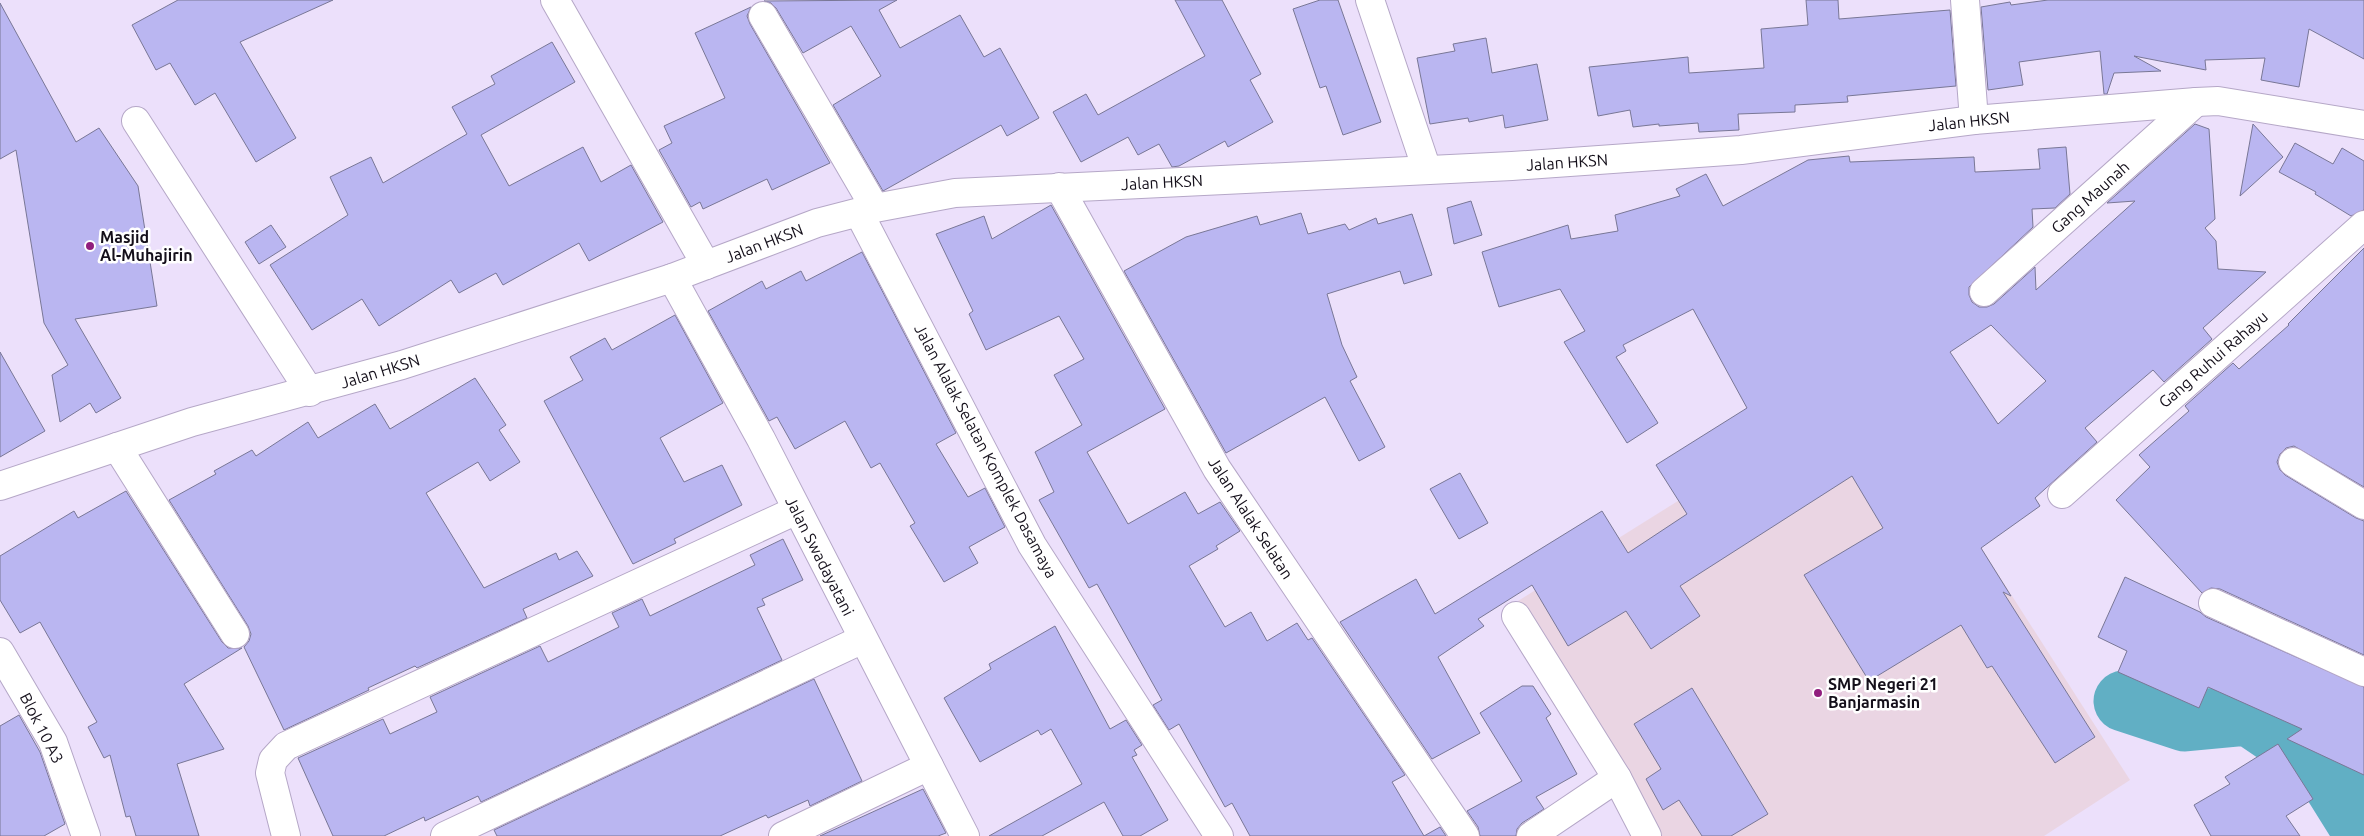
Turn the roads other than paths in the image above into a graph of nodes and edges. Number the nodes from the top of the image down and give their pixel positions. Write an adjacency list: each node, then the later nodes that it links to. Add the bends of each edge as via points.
1 (555, 0): 13 (street)
2 (1370, 0): 9 (street)
3 (1966, 0): 6 (street)
4 (763, 16): 11 (street, Jalan Alalak Selatan Komplek Dasamaya)
5 (2196, 102): 6 (street, Jalan HKSN); 8 (street, Jalan HKSN, via 2218,101); 15 (street, Gang Maunah)
6 (1974, 120): 9 (street, Jalan HKSN, via 1741,150)
7 (136, 121): 16 (street)
8 (2364, 125)
9 (1427, 170): 10 (street, Jalan HKSN)
10 (1059, 186): 11 (street, Jalan HKSN, via 955,193); 37 (street, Jalan Alalak Selatan, via 1217,469)
11 (867, 210): 13 (street, Jalan HKSN, via 817,223); 36 (street, Jalan Alalak Selatan Komplek Dasamaya, via 1032,545)
12 (2364, 225): 20 (street, Gang Ruhui Rahayu)
13 (706, 265): 14 (street, Jalan HKSN)
14 (672, 278): 16 (street, Jalan HKSN); 22 (street, Jalan Swadayatani)
15 (1984, 292)
16 (310, 392): 17 (street, Jalan HKSN, via 192,422)
17 (117, 447): 19 (street, Jalan HKSN); 25 (street)
18 (2293, 462): 21 (street)
19 (0, 486)
20 (2062, 494)
21 (2364, 505)
22 (797, 510): 26 (street, Jalan Swadayatani); 32 (street, via 286,746 273,760 270,773)
23 (2213, 604): 28 (street)
24 (1516, 616): 30 (street)
25 (236, 634)
26 (863, 639): 29 (street, Jalan Swadayatani); 33 (street)
27 (0, 652): 31 (street, Blok 10 A3, via 53,742)
28 (2364, 672)
29 (929, 766): 34 (street); 35 (street, Jalan Swadayatani)
30 (1617, 778): 38 (street); 39 (street)
31 (86, 836)
32 (286, 836)
33 (445, 836)
34 (783, 836)
35 (965, 836)
36 (1219, 836)
37 (1465, 836)
38 (1531, 836)
39 (1646, 836)

